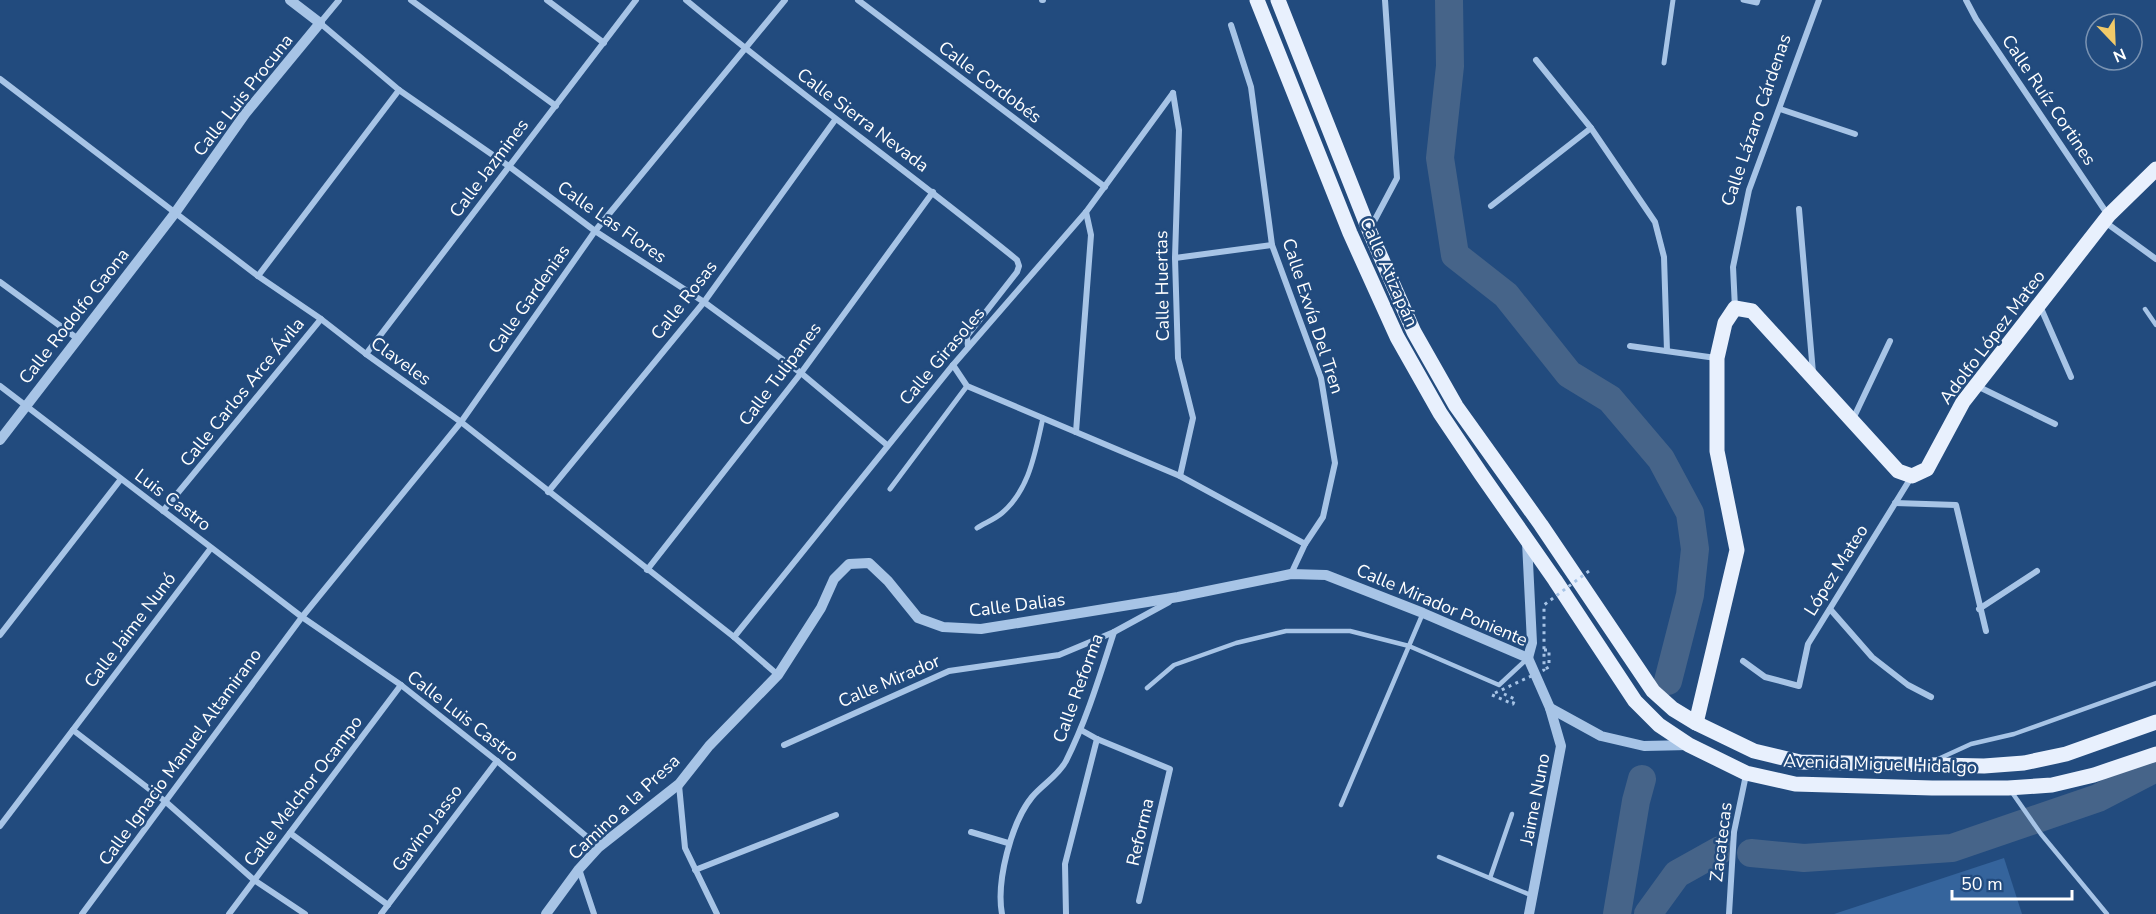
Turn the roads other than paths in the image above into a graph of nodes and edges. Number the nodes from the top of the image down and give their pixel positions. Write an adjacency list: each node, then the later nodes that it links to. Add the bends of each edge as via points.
1 (290, 0): 17 (street)
2 (339, 0): 17 (street, Calle Luis Procuna)
3 (411, 0): 26 (street)
4 (547, 0): 19 (street)
5 (636, 0): 19 (street, Calle Jazmines)
6 (686, 0): 20 (street, Calle Sierra Nevada)
7 (785, 0): 20 (street, Calle Gardenias)
8 (858, 0): 33 (street, Calle Cordobés)
9 (1257, 0): 84 (main road, Calle Atizapán, via 1350,233 1397,337 1440,413)
10 (1278, 0): 40 (main road, Calle Atizapán)
11 (1385, 0): 40 (street, via 1397,178)
12 (1673, 0): 22 (street)
13 (1743, 0): 14 (street)
14 (1758, 0)
15 (1819, 0): 27 (street, Calle Lázaro Cárdenas)
16 (1966, 0): 39 (street, Calle Ruíz Cortines)
17 (320, 23): 24 (street, Calle Las Flores); 38 (street, Calle Luis Procuna, via 245,114)
18 (1231, 25): 42 (street, Calle Exvía Del Tren, via 1251,87)
19 (604, 43): 26 (street, Calle Jazmines)
20 (744, 48): 28 (street, Calle Sierra Nevada); 41 (street, Calle Gardenias)
21 (1536, 60): 29 (street)
22 (1664, 63)
23 (0, 80): 38 (street, Claveles)
24 (399, 90): 31 (street, Calle Las Flores); 45 (street)
25 (1173, 93): 33 (street, Calle Girasoles); 43 (street, Calle Huertas, via 1179,130)
26 (556, 106): 31 (street, Calle Jazmines)
27 (1780, 109): 30 (street); 49 (street, Calle Lázaro Cárdenas, via 1749,190 1732,267)
28 (835, 120): 34 (street, Calle Sierra Nevada); 47 (street, Calle Rosas)
29 (1591, 128): 35 (street); 57 (street, via 1655,222 1664,257)
30 (1855, 134)
31 (510, 167): 41 (street, Calle Las Flores); 58 (street, Calle Jazmines)
32 (2156, 169): 39 (main road, Adolfo López Mateo)
33 (1105, 187): 37 (street, Calle Girasoles)
34 (933, 192): 56 (street, Calle Sierra Nevada, via 1017,260 1019,266 967,336); 61 (street, Calle Tulipanes)
35 (1491, 206)
36 (1799, 209): 62 (street)
37 (1086, 212): 56 (street, Calle Girasoles); 72 (street, via 1091,235)
38 (175, 213): 45 (street, Claveles); 53 (street, Calle Rodolfo Gaona)
39 (2107, 218): 44 (street, Calle Ruíz Cortines); 48 (main road, Adolfo López Mateo)
40 (1369, 230): 82 (main road, Calle Atizapán, via 1414,332 1456,406)
41 (596, 231): 47 (street, Calle Las Flores); 70 (street, Calle Gardenias)
42 (1272, 244): 43 (street); 85 (street, Calle Exvía Del Tren, via 1321,378 1335,463 1323,517)
43 (1175, 258): 75 (street, Calle Huertas, via 1178,358 1193,418)
44 (2156, 259)
45 (258, 276): 51 (street, Claveles)
46 (0, 282): 53 (street)
47 (704, 302): 61 (street, Calle Las Flores); 79 (street, Calle Rosas)
48 (2040, 305): 63 (street); 66 (main road, Adolfo López Mateo)
49 (1735, 308): 59 (main road, Calle Lázaro Cárdenas, via 1725,323); 62 (main road, via 1752,312)
50 (2145, 309): 52 (lane)
51 (321, 319): 58 (street, Claveles); 81 (street, Calle Carlos Arce Ávila)
52 (2156, 325)
53 (78, 339): 67 (street, Calle Rodolfo Gaona)
54 (1890, 341): 69 (street)
55 (1630, 346): 57 (street)
56 (968, 347): 60 (street, Calle Girasoles)
57 (1667, 351): 59 (street)
58 (366, 354): 70 (street, Claveles)
59 (1717, 358): 109 (main road, Calle Lázaro Cárdenas, via 1717,451 1737,550)
60 (953, 365): 65 (street); 74 (street, Calle Girasoles)
61 (801, 373): 74 (street, Calle Las Flores); 87 (street, Calle Tulipanes)
62 (1813, 377): 69 (main road)
63 (2071, 377)
64 (0, 386): 67 (street)
65 (967, 386): 68 (street); 78 (street)
66 (1976, 386): 71 (street); 76 (main road, Adolfo López Mateo, via 1927,469)
67 (26, 406): 73 (street, Calle Rodolfo Gaona); 77 (street, Luis Castro)
68 (1043, 418): 72 (street); 83 (street, via 1023,487 1002,514)
69 (1852, 420): 76 (main road, via 1898,471)
70 (461, 422): 79 (street, Claveles); 94 (street, Calle Gardenias)
71 (2055, 424)
72 (1076, 432): 75 (street)
73 (0, 440)
74 (887, 445): 98 (street, Calle Girasoles)
75 (1180, 476): 85 (street)
76 (1912, 476): 80 (street, López Mateo)
77 (121, 479): 81 (street, Luis Castro); 97 (street)
78 (890, 489)
79 (548, 492): 87 (street, Claveles)
80 (1895, 503): 91 (street, López Mateo); 92 (street, via 1956,505)
81 (163, 511): 86 (street, Luis Castro)
82 (1541, 525): 109 (main road, Avenida Miguel Hidalgo, via 1653,691)
83 (977, 528)
84 (1527, 539): 100 (street, via 1532,642); 114 (main road, Avenida Miguel Hidalgo, via 1635,701 1659,725)
85 (1305, 544): 89 (street, Calle Exvía Del Tren)
86 (211, 548): 94 (street, Luis Castro); 110 (street, Calle Jaime Nunó)
87 (647, 570): 98 (street, Claveles)
88 (2037, 571): 92 (street)
89 (1291, 574): 90 (street); 93 (street, Calle Mirador Poniente, via 1326,575)
90 (1178, 597): 96 (street, Calle Reforma); 102 (street, Calle Dalias, via 981,629 943,627 918,618 868,563 849,564 834,579)
91 (1830, 609): 101 (street, López Mateo, via 1808,644 1799,686 1766,677); 106 (street, via 1872,657)
92 (1979, 609): 95 (street)
93 (1423, 613): 99 (lane); 100 (street, Calle Mirador Poniente)
94 (302, 617): 104 (street, Calle Luis Castro); 121 (street, Calle Ignacio Manuel Altamirano)
95 (1986, 631)
96 (1114, 632): 111 (street, Calle Reforma); 113 (street, Calle Mirador, via 1059,655 949,671)
97 (0, 635)
98 (734, 637): 102 (street, Claveles)
99 (1409, 646): 100 (lane, Calle Mirador Poniente, via 1499,685); 105 (lane, Calle Mirador Poniente, via 1350,631 1286,631 1174,665); 122 (lane)
100 (1528, 658): 107 (street, Jaime Nuno)
101 (1743, 661)
102 (778, 675): 119 (street, Camino a la Presa, via 709,746)
103 (2156, 683): 117 (lane, via 2014,734 1971,744)
104 (401, 686): 116 (street, Calle Luis Castro); 127 (street, Calle Melchor Ocampo)
105 (1147, 688)
106 (1930, 697)
107 (1550, 708): 114 (street, via 1601,736 1644,746); 135 (street, Jaime Nuno, via 1561,746)
108 (2156, 722): 117 (main road, Avenida Miguel Hidalgo, via 2066,754 2024,763)
109 (1696, 723): 117 (main road, Avenida Miguel Hidalgo, via 1754,751 1800,762)
110 (73, 729): 121 (street); 125 (street, Calle Jaime Nunó)
111 (1081, 730): 112 (street); 128 (street, Calle Reforma, via 1065,764 1031,799)
112 (1097, 739): 136 (street, Reforma, via 1170,770); 146 (street, Calle Reforma, via 1065,864)
113 (784, 745)
114 (1689, 745): 118 (main road, Avenida Miguel Hidalgo)
115 (2156, 754): 120 (main road, Avenida Miguel Hidalgo, via 2062,783)
116 (497, 761): 129 (street, Calle Luis Castro); 137 (street, Gavino Jasso)
117 (1925, 765)
118 (1746, 773): 120 (main road, Avenida Miguel Hidalgo, via 1795,784); 148 (street, Zacatecas, via 1734,832)
119 (679, 784): 129 (street, Camino a la Presa); 132 (street, via 685,848)
120 (2008, 788): 149 (lane)
121 (165, 802): 134 (street); 138 (street, Calle Ignacio Manuel Altamirano)
122 (1341, 805)
123 (1512, 814): 133 (lane)
124 (836, 815): 132 (street)
125 (0, 826)
126 (971, 832): 128 (street)
127 (290, 833): 134 (street, Calle Melchor Ocampo); 137 (street)
128 (1008, 843): 145 (street, Calle Reforma, via 999,901)
129 (599, 847): 131 (street, Camino a la Presa)
130 (1440, 858): 133 (lane)
131 (579, 869): 142 (street, Camino a la Presa); 143 (street)
132 (695, 870): 144 (street)
133 (1490, 878): 135 (lane)
134 (254, 880): 139 (street, Calle Melchor Ocampo); 140 (street)
135 (1533, 896): 147 (street, Jaime Nuno)
136 (1139, 901)
137 (388, 904): 141 (street, Gavino Jasso)
138 (82, 914)
139 (229, 914)
140 (305, 914)
141 (381, 914)
142 (546, 914)
143 (594, 914)
144 (717, 914)
145 (1002, 914)
146 (1066, 914)
147 (1529, 914)
148 (1729, 914)
149 (2107, 914)

